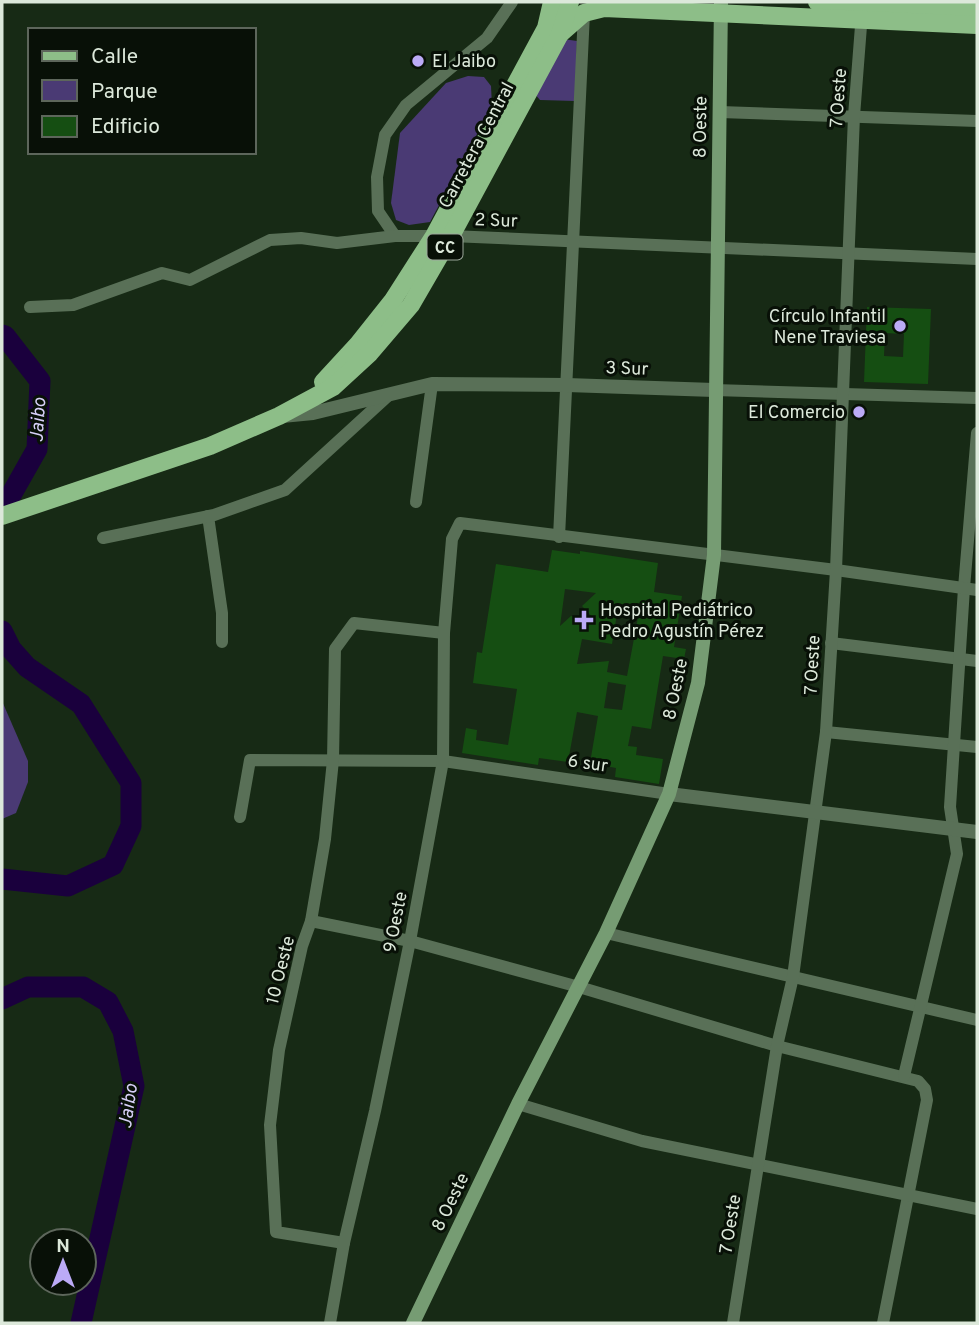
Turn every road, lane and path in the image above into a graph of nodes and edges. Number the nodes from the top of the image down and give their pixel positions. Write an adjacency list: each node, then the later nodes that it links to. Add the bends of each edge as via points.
1 (512, 2): 11 (street, via 487,38 406,105 385,135 377,177 378,211)
2 (817, 2): 5 (main road)
3 (580, 6): 4 (main road); 12 (main road, Carretera Central / CC, via 553,31); 13 (street)
4 (720, 7): 5 (main road); 8 (main road, 8 Oeste)
5 (862, 8): 6 (main road); 7 (main road); 9 (street, 7 Oeste)
6 (977, 9)
7 (977, 25)
8 (720, 112): 9 (street); 14 (main road, 8 Oeste)
9 (854, 116): 10 (street); 15 (street, 7 Oeste)
10 (977, 121)
11 (395, 236): 12 (street, 2 Sur); 17 (street, 2 Sur, via 337,243 270,240 190,280 162,273 73,305)
12 (443, 236): 13 (street, 2 Sur); 24 (main road, Carretera Central / CC, via 411,305 370,353 333,387)
13 (575, 241): 14 (street, 2 Sur); 19 (street)
14 (718, 247): 15 (street, 2 Sur); 20 (main road, 8 Oeste)
15 (849, 253): 16 (street, 2 Sur); 21 (street, 7 Oeste)
16 (977, 260)
17 (30, 307)
18 (432, 384): 19 (street, 3 Sur); 22 (street, 3 Sur); 26 (street)
19 (567, 385): 20 (street, 3 Sur); 29 (street)
20 (714, 390): 21 (street, 3 Sur); 31 (main road, 8 Oeste)
21 (843, 393): 23 (street, 3 Sur); 32 (street, 7 Oeste)
22 (390, 394): 24 (street, 3 Sur, via 313,413); 28 (street, via 285,490)
23 (977, 398)
24 (279, 416): 27 (main road, Carretera Central / CC, via 210,446)
25 (977, 433): 33 (street)
26 (416, 502)
27 (2, 516)
28 (208, 516): 30 (street); 35 (street)
29 (559, 537): 31 (street); 34 (street, 9 Oeste, via 460,523 452,539)
30 (103, 538)
31 (714, 555): 32 (street); 44 (main road, 8 Oeste, via 698,683)
32 (836, 570): 33 (street); 36 (street, 7 Oeste)
33 (970, 589): 37 (street)
34 (444, 633): 42 (street, 10 Oeste, via 354,623 335,649); 43 (street, 9 Oeste)
35 (222, 642)
36 (831, 643): 37 (street); 39 (street, 7 Oeste)
37 (961, 659): 38 (street); 40 (street)
38 (977, 661)
39 (826, 732): 40 (street); 45 (street, 7 Oeste)
40 (954, 744): 41 (street); 47 (street, via 950,807)
41 (977, 747)
42 (332, 760): 43 (street, 6 sur); 46 (street, 6 sur, via 250,760); 49 (street, 10 Oeste)
43 (443, 761): 44 (street, 6 sur); 51 (street, 9 Oeste)
44 (668, 794): 45 (street, 6 sur); 50 (main road, 8 Oeste)
45 (817, 813): 47 (street, 6 sur); 52 (street, 7 Oeste)
46 (240, 817)
47 (954, 829): 48 (street, 6 sur); 54 (street, via 957,854)
48 (977, 832)
49 (311, 921): 51 (street); 62 (street, 10 Oeste, via 279,1050 270,1125 276,1232)
50 (606, 933): 52 (street); 53 (main road, 8 Oeste)
51 (410, 941): 53 (street); 62 (street, 9 Oeste)
52 (793, 977): 54 (street); 56 (street, 7 Oeste)
53 (579, 987): 56 (street); 58 (main road, 8 Oeste)
54 (920, 1008): 55 (street); 57 (street)
55 (977, 1020)
56 (777, 1046): 57 (street); 59 (street, 7 Oeste)
57 (904, 1076): 60 (street, via 918,1081 927,1100)
58 (518, 1104): 59 (street, via 642,1140); 64 (main road, 8 Oeste)
59 (757, 1166): 60 (street); 65 (street, 7 Oeste)
60 (907, 1196): 61 (street); 66 (street)
61 (977, 1209)
62 (344, 1243): 63 (street, 9 Oeste)
63 (330, 1323)
64 (413, 1323)
65 (733, 1323)
66 (883, 1323)

